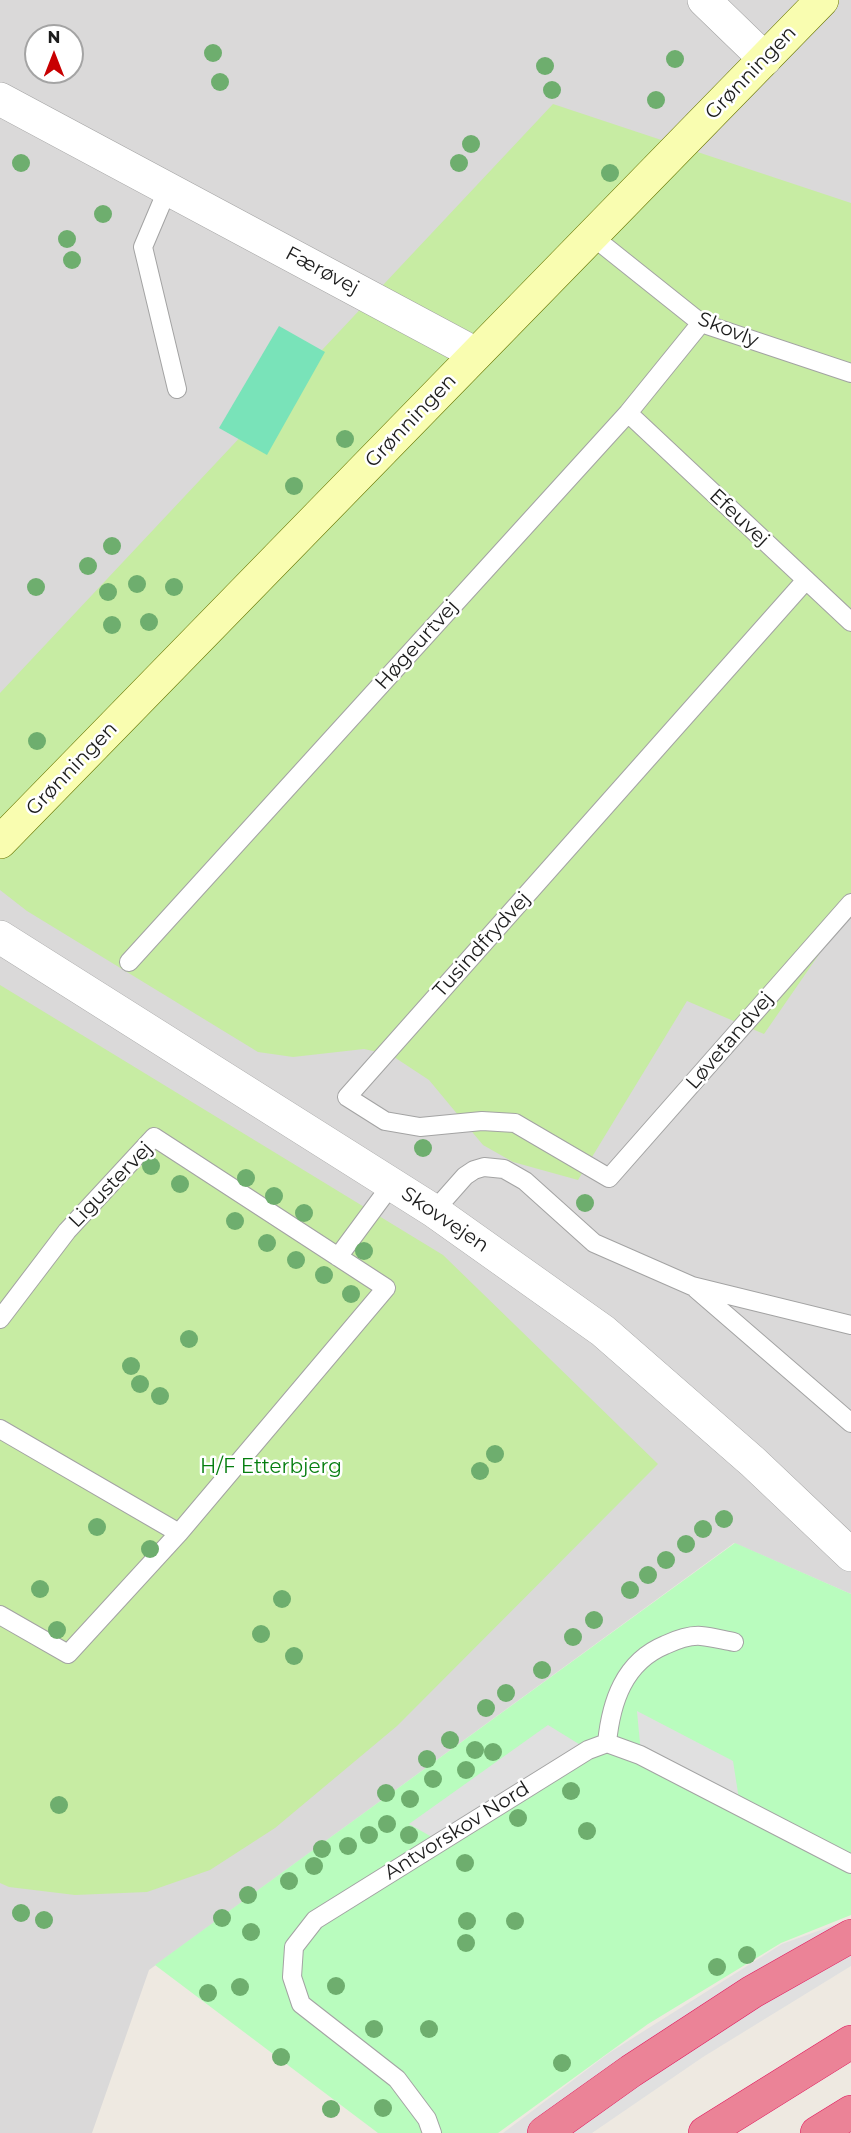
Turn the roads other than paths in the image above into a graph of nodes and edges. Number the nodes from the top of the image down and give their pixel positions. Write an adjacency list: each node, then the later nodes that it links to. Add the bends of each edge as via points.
1 (704, 0): 3 (street)
2 (822, 0): 3 (main road, Grønningen)
3 (765, 59): 6 (main road, Grønningen)
4 (0, 99): 5 (street, Færøvej)
5 (168, 188): 8 (street, Færøvej); 10 (lane, via 143,247)
6 (592, 236): 7 (lane, Skovly); 8 (main road, Grønningen)
7 (701, 323): 9 (lane, Skovly); 11 (lane, Høgeurtvej)
8 (476, 354): 14 (main road, Grønningen)
9 (851, 373)
10 (177, 389)
11 (628, 413): 12 (lane, Efeuvej); 17 (lane, Høgeurtvej)
12 (806, 580): 13 (lane, Efeuvej); 18 (lane, Tusindfrydvej, via 347,1097 385,1121 420,1126 482,1121 515,1123)
13 (851, 622)
14 (0, 842)
15 (851, 903): 18 (lane, Løvetandvej)
16 (0, 937): 19 (street, Skovvejen)
17 (129, 962)
18 (609, 1178)
19 (392, 1184): 20 (street, Skovvejen); 21 (lane)
20 (434, 1211): 22 (lane, via 474,1170 504,1169 525,1181 594,1243); 28 (street, Skovvejen, via 603,1331 753,1462)
21 (338, 1257): 23 (lane, Ligustervej, via 154,1137 67,1231); 27 (lane, Ligustervej, via 386,1288)
22 (692, 1286): 24 (lane); 25 (lane)
23 (0, 1319)
24 (851, 1325)
25 (851, 1423)
26 (0, 1429): 27 (lane)
27 (179, 1533): 29 (lane, Ligustervej, via 68,1654)
28 (851, 1556)
29 (0, 1615)
30 (734, 1642): 31 (lane, via 699,1636 651,1651 618,1689)
31 (607, 1743): 32 (lane, via 640,1755); 36 (lane, Antvorskov Nord, via 578,1756 315,1920 294,1947 292,1977 301,2004 397,2079 427,2119)
32 (851, 1864)
33 (851, 1936): 37 (highway, via 752,1992)
34 (851, 2042): 38 (highway)
35 (851, 2112): 39 (highway)
36 (432, 2133)
37 (544, 2133)
38 (705, 2133)
39 (817, 2133)

